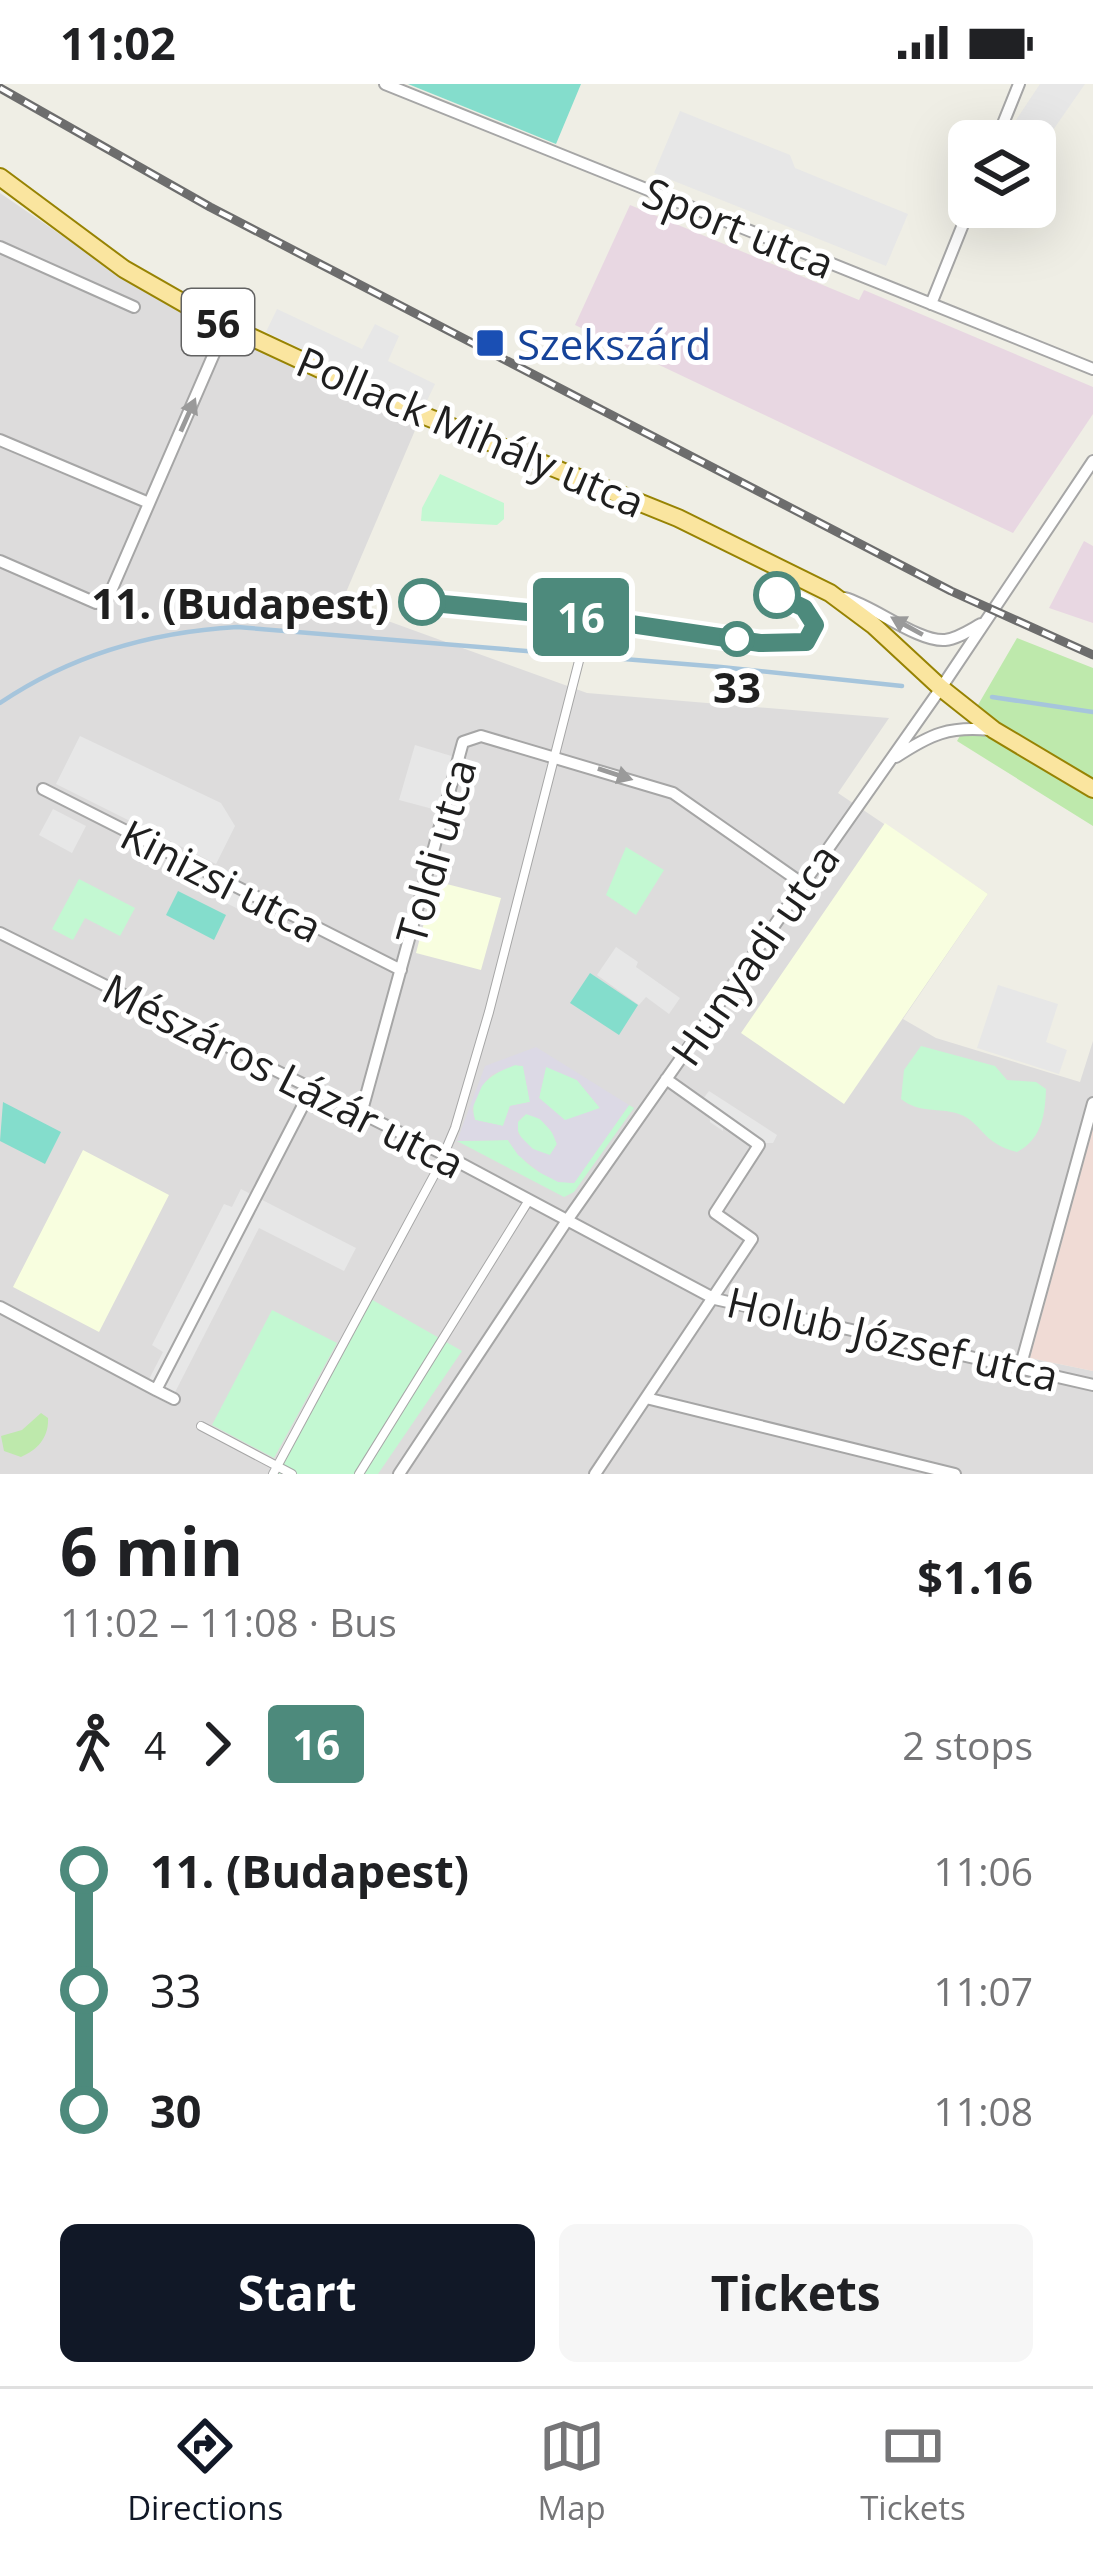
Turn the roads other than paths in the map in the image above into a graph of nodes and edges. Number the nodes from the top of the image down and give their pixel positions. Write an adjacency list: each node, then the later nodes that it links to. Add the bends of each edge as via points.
1 (385, 84): 7 (street, Sport utca)
2 (1019, 84): 3 (street)
3 (1004, 120)
4 (0, 177): 9 (main road, Pollack Mihály utca / 56, via 124,269)
5 (962, 228): 7 (street)
6 (0, 247): 8 (street)
7 (931, 304): 10 (street, Sport utca)
8 (134, 307)
9 (226, 326): 13 (street, one-way to 9); 15 (main road, Pollack Mihály utca / 56, via 678,518)
10 (1093, 369)
11 (0, 440): 13 (street)
12 (1093, 460): 17 (street, Hunyadi utca)
13 (149, 503): 14 (street, via 108,598 96,603)
14 (0, 561)
15 (830, 593): 17 (street, Pollack Mihály utca, one-way to 15, via 951,640 931,639); 18 (main road, Pollack Mihály utca / 56)
16 (590, 618): 20 (street)
17 (984, 623): 18 (street, Hunyadi utca)
18 (941, 688): 19 (main road, 56); 21 (street, Hunyadi utca)
19 (994, 730): 21 (street, via 940,732); 23 (main road, 56)
20 (555, 755): 24 (street, Toldi utca, one-way to 24, via 674,793); 26 (street, Toldi utca, via 481,736 463,742); 31 (street)
21 (889, 763): 24 (street, Hunyadi utca)
22 (43, 789): 26 (street, Kinizsi utca)
23 (1093, 789)
24 (803, 884): 27 (street, Hunyadi utca)
25 (0, 933): 28 (street, Mészáros Lázár utca)
26 (401, 970): 30 (street, Toldi utca)
27 (666, 1079): 33 (street, Hunyadi utca); 34 (street, via 760,1145 715,1213 752,1239)
28 (311, 1090): 30 (street, Mészáros Lázár utca); 38 (street)
29 (1093, 1103): 36 (street)
30 (361, 1114): 31 (street, Mészáros Lázár utca)
31 (445, 1155): 32 (street, Mészáros Lázár utca); 43 (street)
32 (530, 1199): 33 (street, Mészáros Lázár utca); 45 (street)
33 (568, 1219): 34 (street, Holub József utca); 42 (street, Hunyadi utca)
34 (715, 1299): 36 (street, Holub József utca); 39 (street)
35 (0, 1307): 38 (street)
36 (1020, 1368): 37 (street, Holub József utca)
37 (1093, 1385)
38 (156, 1390): 40 (street)
39 (646, 1398): 46 (street); 47 (street)
40 (174, 1400)
41 (201, 1426): 43 (street)
42 (407, 1469)
43 (276, 1470): 44 (street)
44 (292, 1474)
45 (358, 1474)
46 (595, 1474)
47 (955, 1474)

